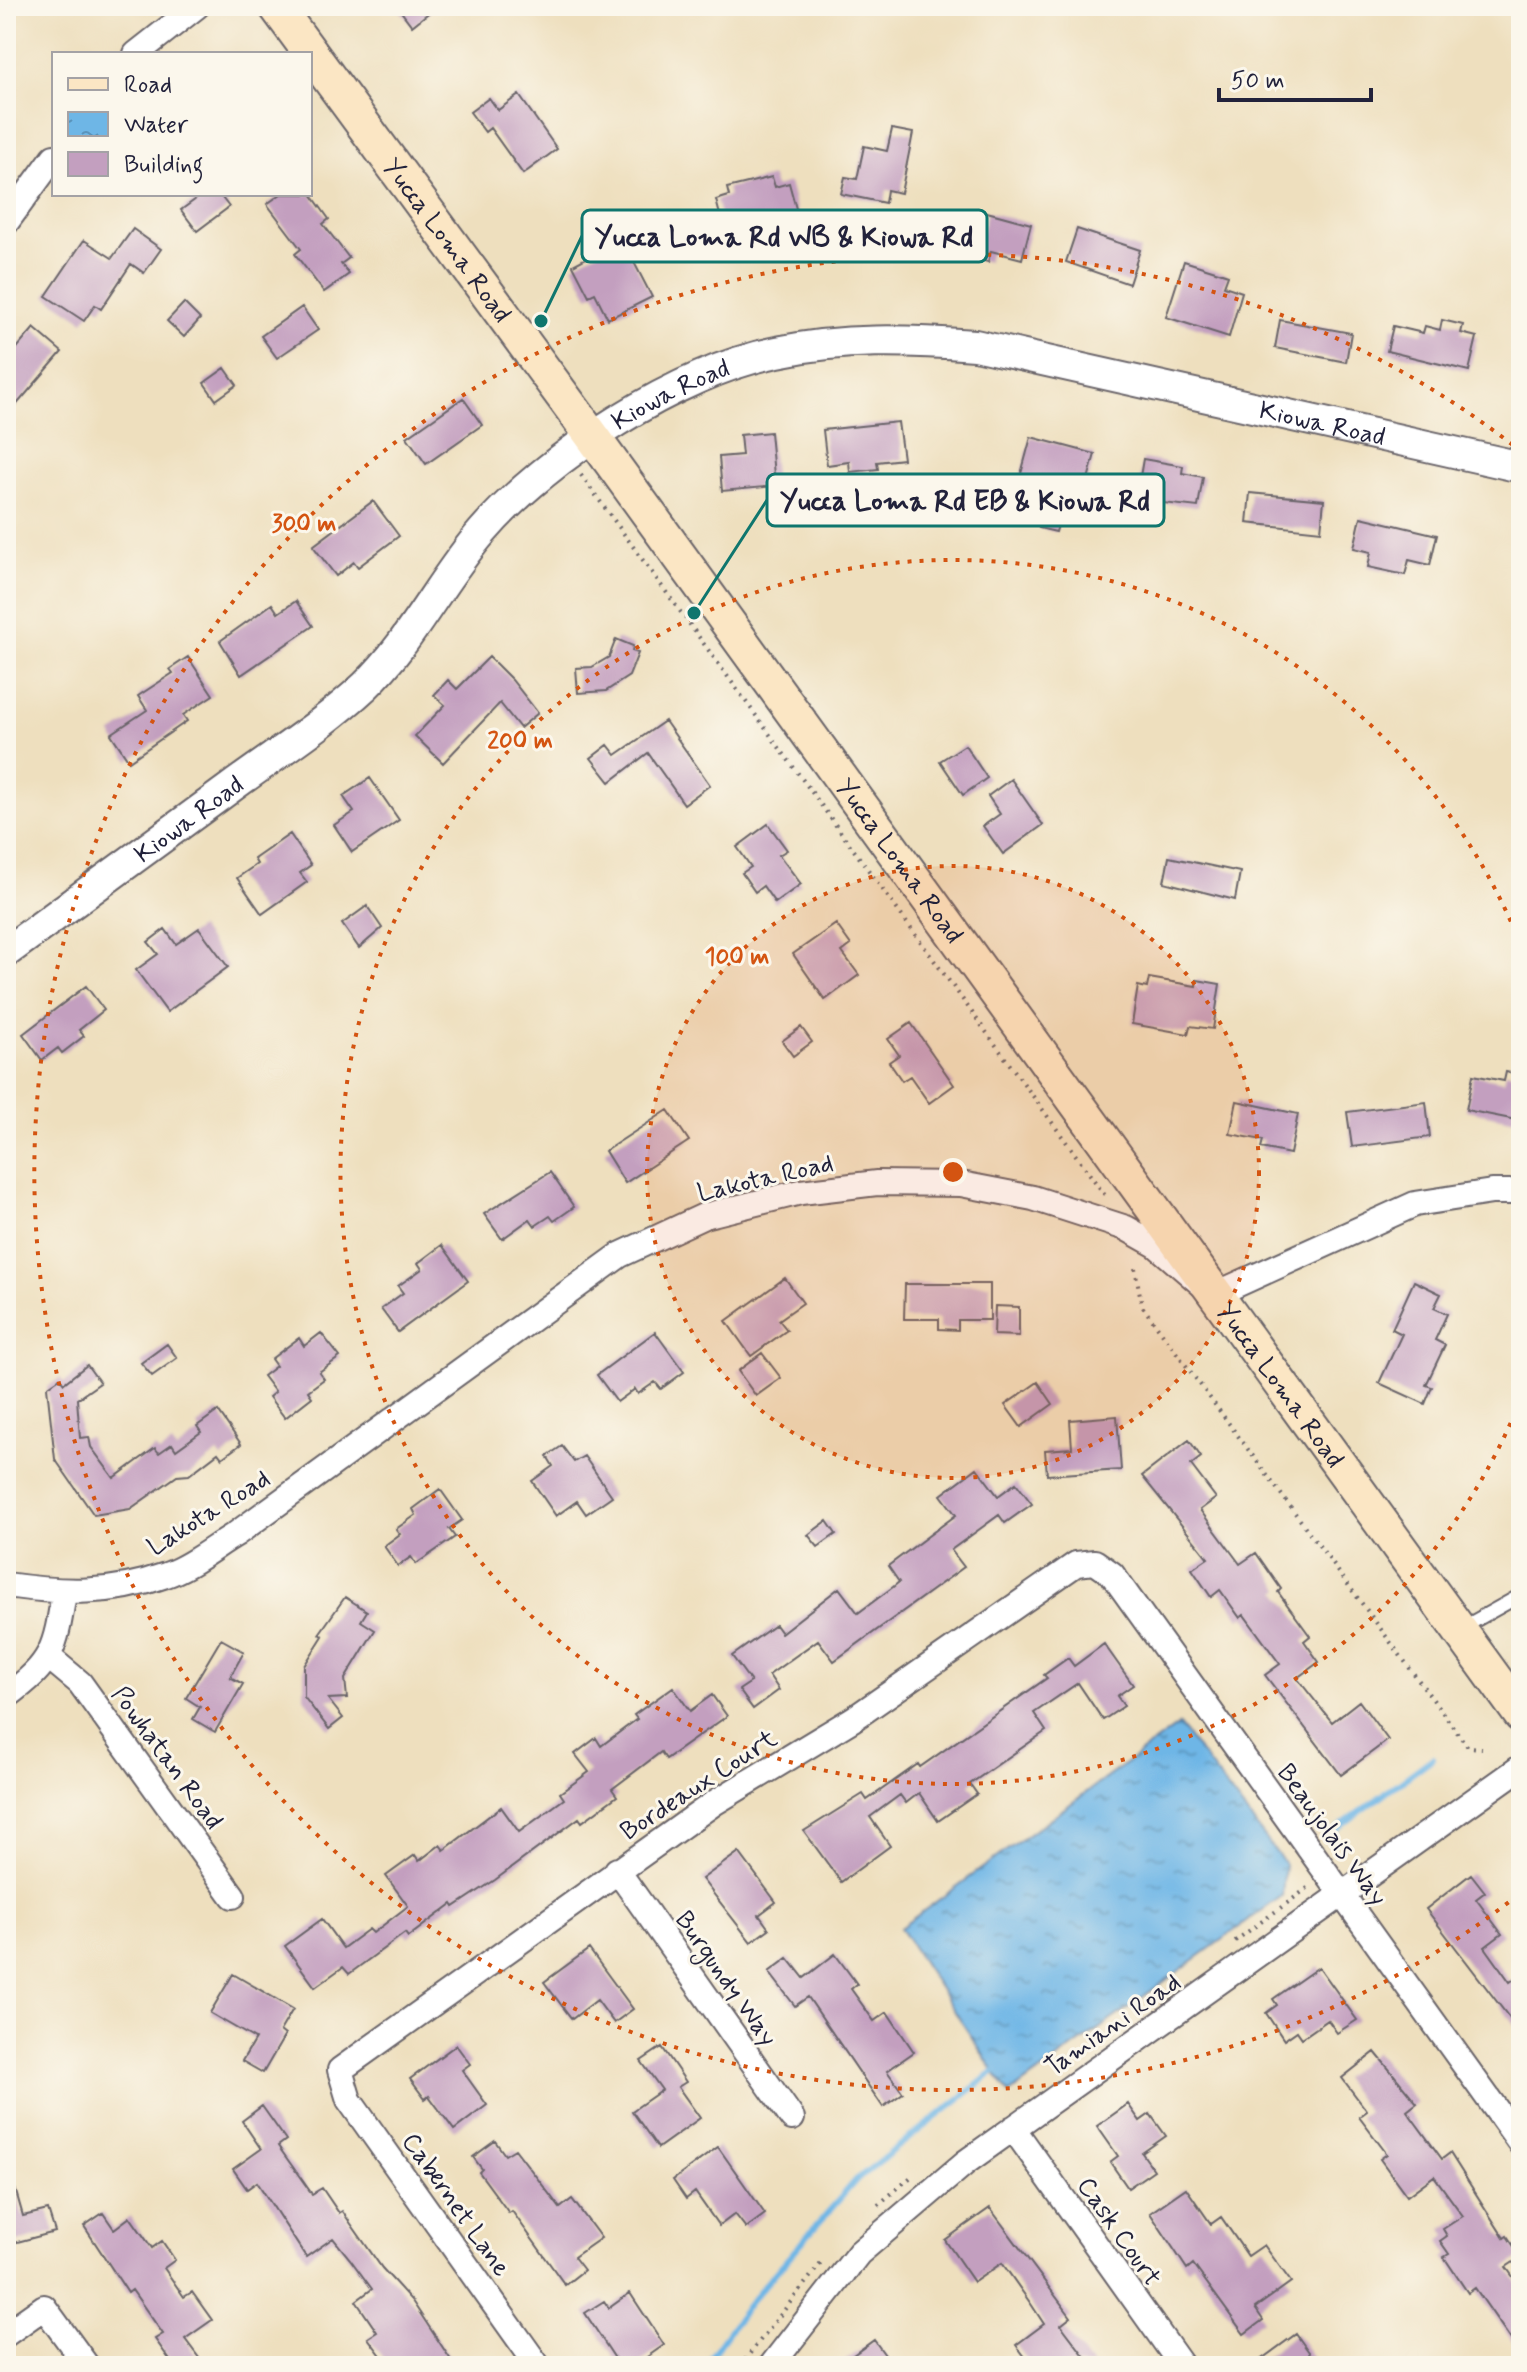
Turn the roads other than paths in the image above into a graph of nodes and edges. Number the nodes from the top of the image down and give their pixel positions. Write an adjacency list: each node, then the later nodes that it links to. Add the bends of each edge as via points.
1 (197, 6): 3 (street)
2 (276, 6): 4 (main road, Yucca Loma Road)
3 (139, 52)
4 (310, 52)
5 (312, 55): 8 (main road, Yucca Loma Road)
6 (52, 160): 7 (street)
7 (6, 223)
8 (593, 437): 9 (street, Kiowa Road, via 722,368 829,343 907,340 975,345); 10 (street, Kiowa Road, via 504,507 366,685); 12 (main road, Yucca Loma Road)
9 (1521, 467)
10 (6, 952)
11 (1521, 1192): 12 (street, via 1415,1204)
12 (1214, 1295): 15 (street, Lakota Road, via 1156,1245 1126,1228 1033,1198 961,1184 877,1183 801,1192 718,1213 620,1255 236,1534 168,1575 111,1590); 17 (main road, Yucca Loma Road)
13 (1095, 1562): 22 (street, Bordeaux Court, via 1076,1564 853,1719 714,1803); 23 (street, Beaujolais Way, via 1112,1574)
14 (6, 1585): 15 (street)
15 (64, 1593): 18 (street)
16 (1521, 1595): 17 (lane)
17 (1459, 1630): 20 (main road, Yucca Loma Road)
18 (50, 1658): 19 (street); 24 (street, Powhatan Road, via 80,1683)
19 (6, 1697)
20 (1521, 1715)
21 (1521, 1767): 23 (street, Tamiani Road)
22 (617, 1870): 25 (street, Bordeaux Court); 26 (street, Burgundy Way)
23 (1343, 1895): 27 (street, Tamiani Road); 28 (street, Beaujolais Way)
24 (233, 1896)
25 (340, 2070): 31 (street, Cabernet Lane, via 349,2100)
26 (792, 2118)
27 (1013, 2128): 32 (street, Tamiani Road, via 859,2253); 33 (street, Cask Court)
28 (1521, 2144)
29 (6, 2334): 30 (street, via 44,2307)
30 (87, 2366)
31 (538, 2366)
32 (771, 2366)
33 (1182, 2366)

